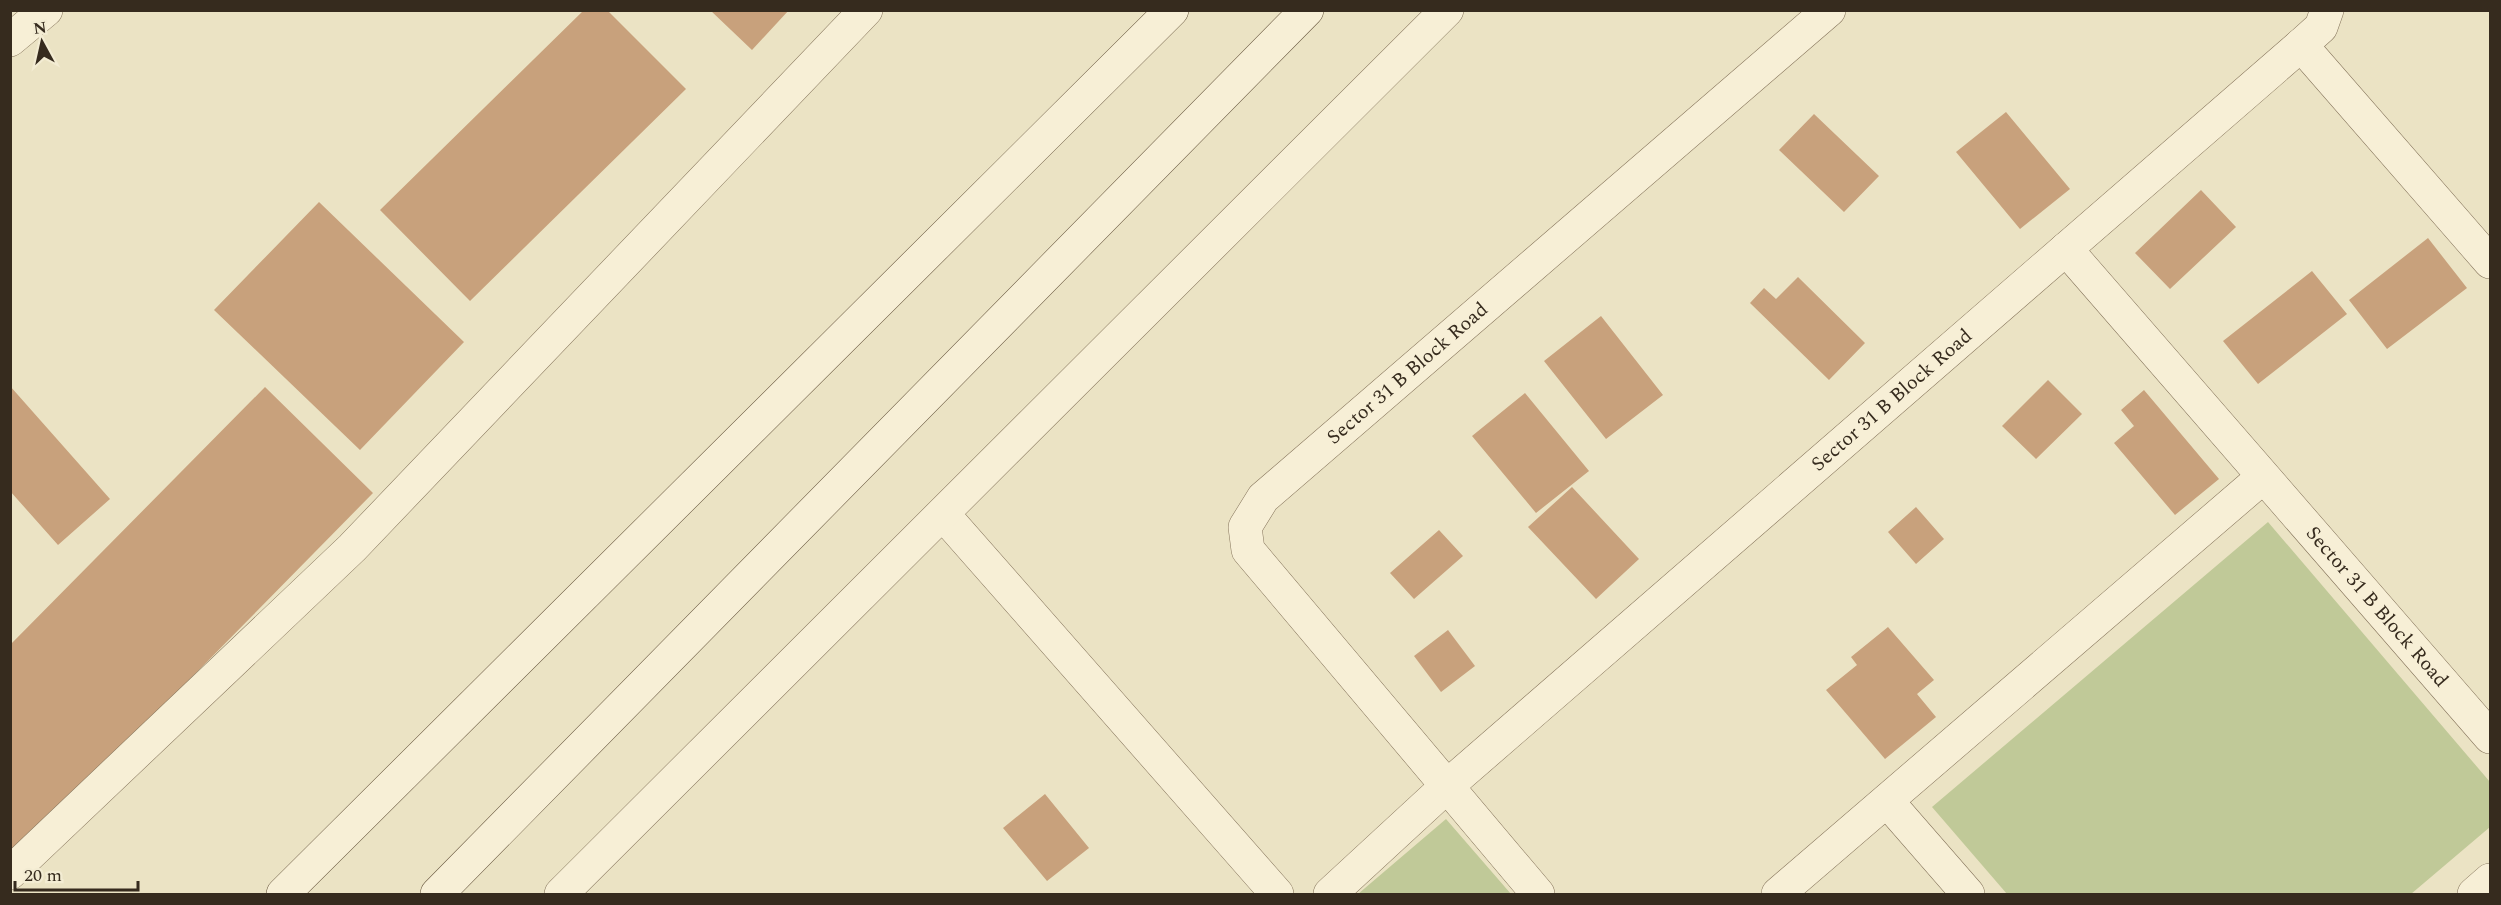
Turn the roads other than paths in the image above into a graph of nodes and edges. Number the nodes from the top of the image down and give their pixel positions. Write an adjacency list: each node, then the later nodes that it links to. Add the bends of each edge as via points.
1 (46, 10): 8 (street)
2 (866, 10): 17 (street, via 352,548)
3 (1172, 10): 19 (street)
4 (1307, 10): 20 (street)
5 (1447, 10): 13 (street)
6 (1829, 10): 15 (street, Sector 31 B Block Road, via 1263,498 1245,526 1248,550)
7 (2327, 10): 9 (street, Sector 31 B Block Road, via 2321,27)
8 (10, 40)
9 (2301, 45): 10 (street, Sector 31 B Block Road); 11 (street)
10 (2066, 249): 12 (street, Sector 31 B Block Road); 15 (street, Sector 31 B Block Road)
11 (2490, 262)
12 (2263, 477): 14 (street, Sector 31 B Block Road); 16 (street)
13 (943, 514): 21 (street); 22 (street)
14 (2490, 737)
15 (1446, 787): 23 (street, Sector 31 B Block Road); 24 (street, Sector 31 B Block Road)
16 (1887, 801): 25 (street); 26 (street)
17 (10, 873)
18 (2490, 880): 27 (street)
19 (283, 894)
20 (437, 894)
21 (561, 894)
22 (1277, 894)
23 (1330, 894)
24 (1538, 894)
25 (1778, 894)
26 (1968, 894)
27 (2474, 894)

